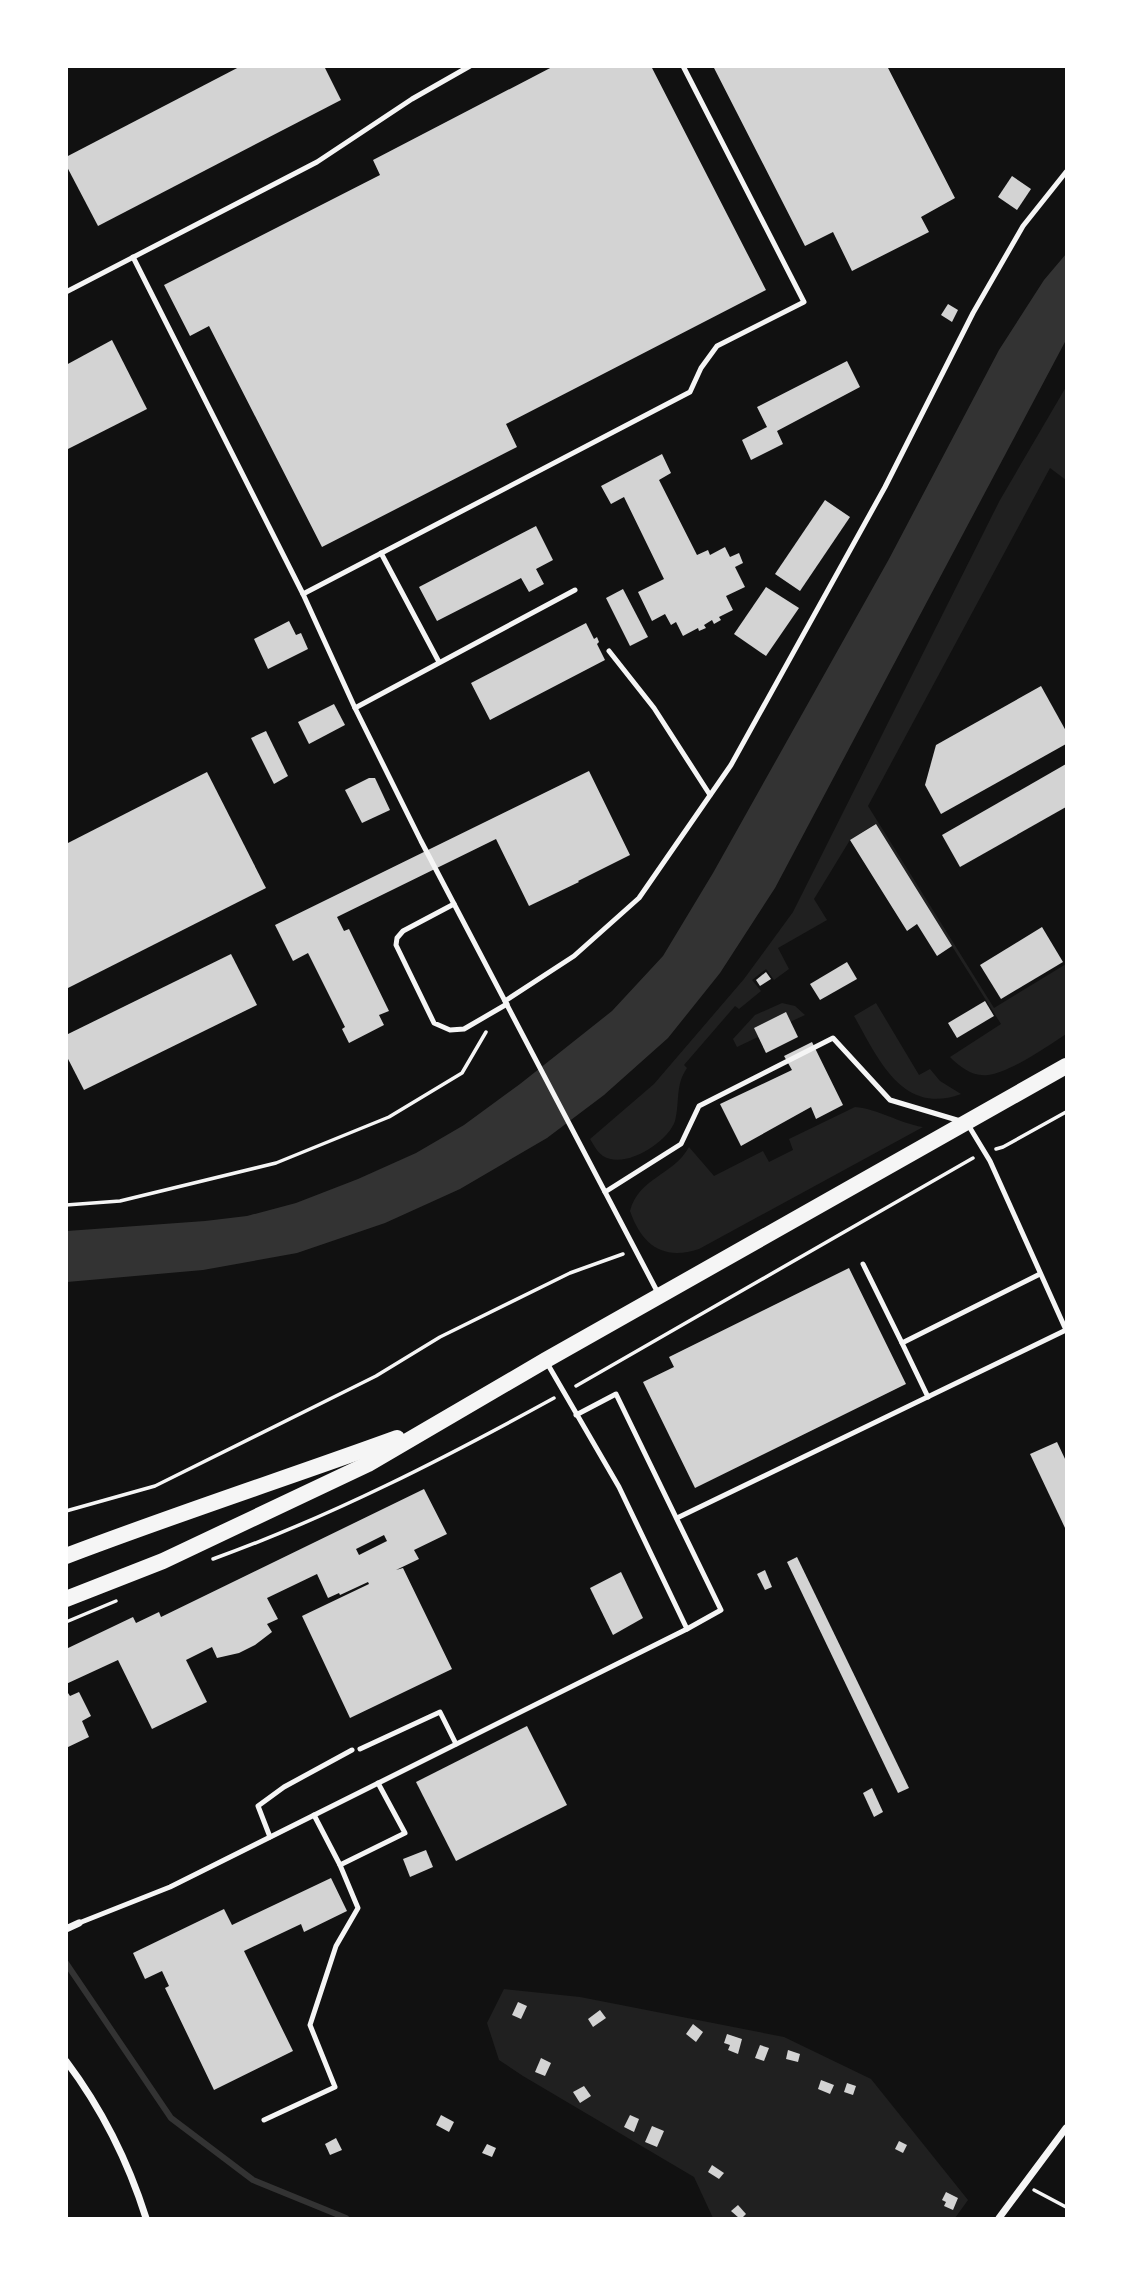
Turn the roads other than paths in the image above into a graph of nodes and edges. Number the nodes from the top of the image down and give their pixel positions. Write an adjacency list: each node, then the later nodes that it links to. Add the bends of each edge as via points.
1 (470, 66): 4 (lane, via 317,162)
2 (683, 66): 6 (lane, via 804,302 717,346 690,392)
3 (1066, 172): 12 (lane, via 1023,226 973,313 885,487)
4 (133, 257): 5 (lane); 8 (lane)
5 (66, 292)
6 (381, 553): 8 (lane); 10 (lane)
7 (575, 590): 10 (lane)
8 (303, 594): 11 (lane)
9 (609, 651): 12 (lane, via 654,708)
10 (439, 662): 11 (lane)
11 (355, 708): 13 (lane)
12 (710, 795): 14 (lane, via 639,898 575,956)
13 (454, 904): 14 (lane); 14 (lane, via 397,938 396,945 434,1023 450,1030 464,1029)
14 (506, 1002): 17 (lane)
15 (1066, 1066): 16 (main road)
16 (967, 1123): 17 (lane, via 890,1100 833,1038 699,1106 681,1144); 19 (lane, via 985,1151); 20 (main road)
17 (605, 1192): 20 (lane)
18 (863, 1264): 21 (lane)
19 (1040, 1274): 21 (lane); 23 (lane, via 1066,1331)
20 (659, 1296): 22 (main road)
21 (902, 1343): 23 (lane)
22 (546, 1360): 24 (lane); 25 (main road)
23 (928, 1397): 26 (lane)
24 (576, 1415): 26 (lane, via 615,1394); 29 (lane, via 619,1487)
25 (432, 1425): 27 (main road); 28 (main road, via 368,1464 209,1540)
26 (677, 1518): 29 (lane, via 721,1610)
27 (66, 1556)
28 (66, 1599)
29 (687, 1629): 30 (lane)
30 (456, 1744): 31 (lane, via 440,1712); 33 (lane)
31 (360, 1749)
32 (352, 1750): 35 (lane, via 258,1806)
33 (378, 1783): 34 (lane); 36 (lane, via 405,1833)
34 (314, 1815): 35 (lane); 36 (lane)
35 (270, 1837): 37 (lane, via 170,1887)
36 (340, 1864): 40 (lane, via 358,1908 336,1946 310,2025 335,2087)
37 (79, 1923): 38 (street)
38 (66, 1929)
39 (66, 2061): 42 (street, via 119,2146)
40 (264, 2120)
41 (1066, 2128): 43 (street)
42 (146, 2218)
43 (999, 2218)

